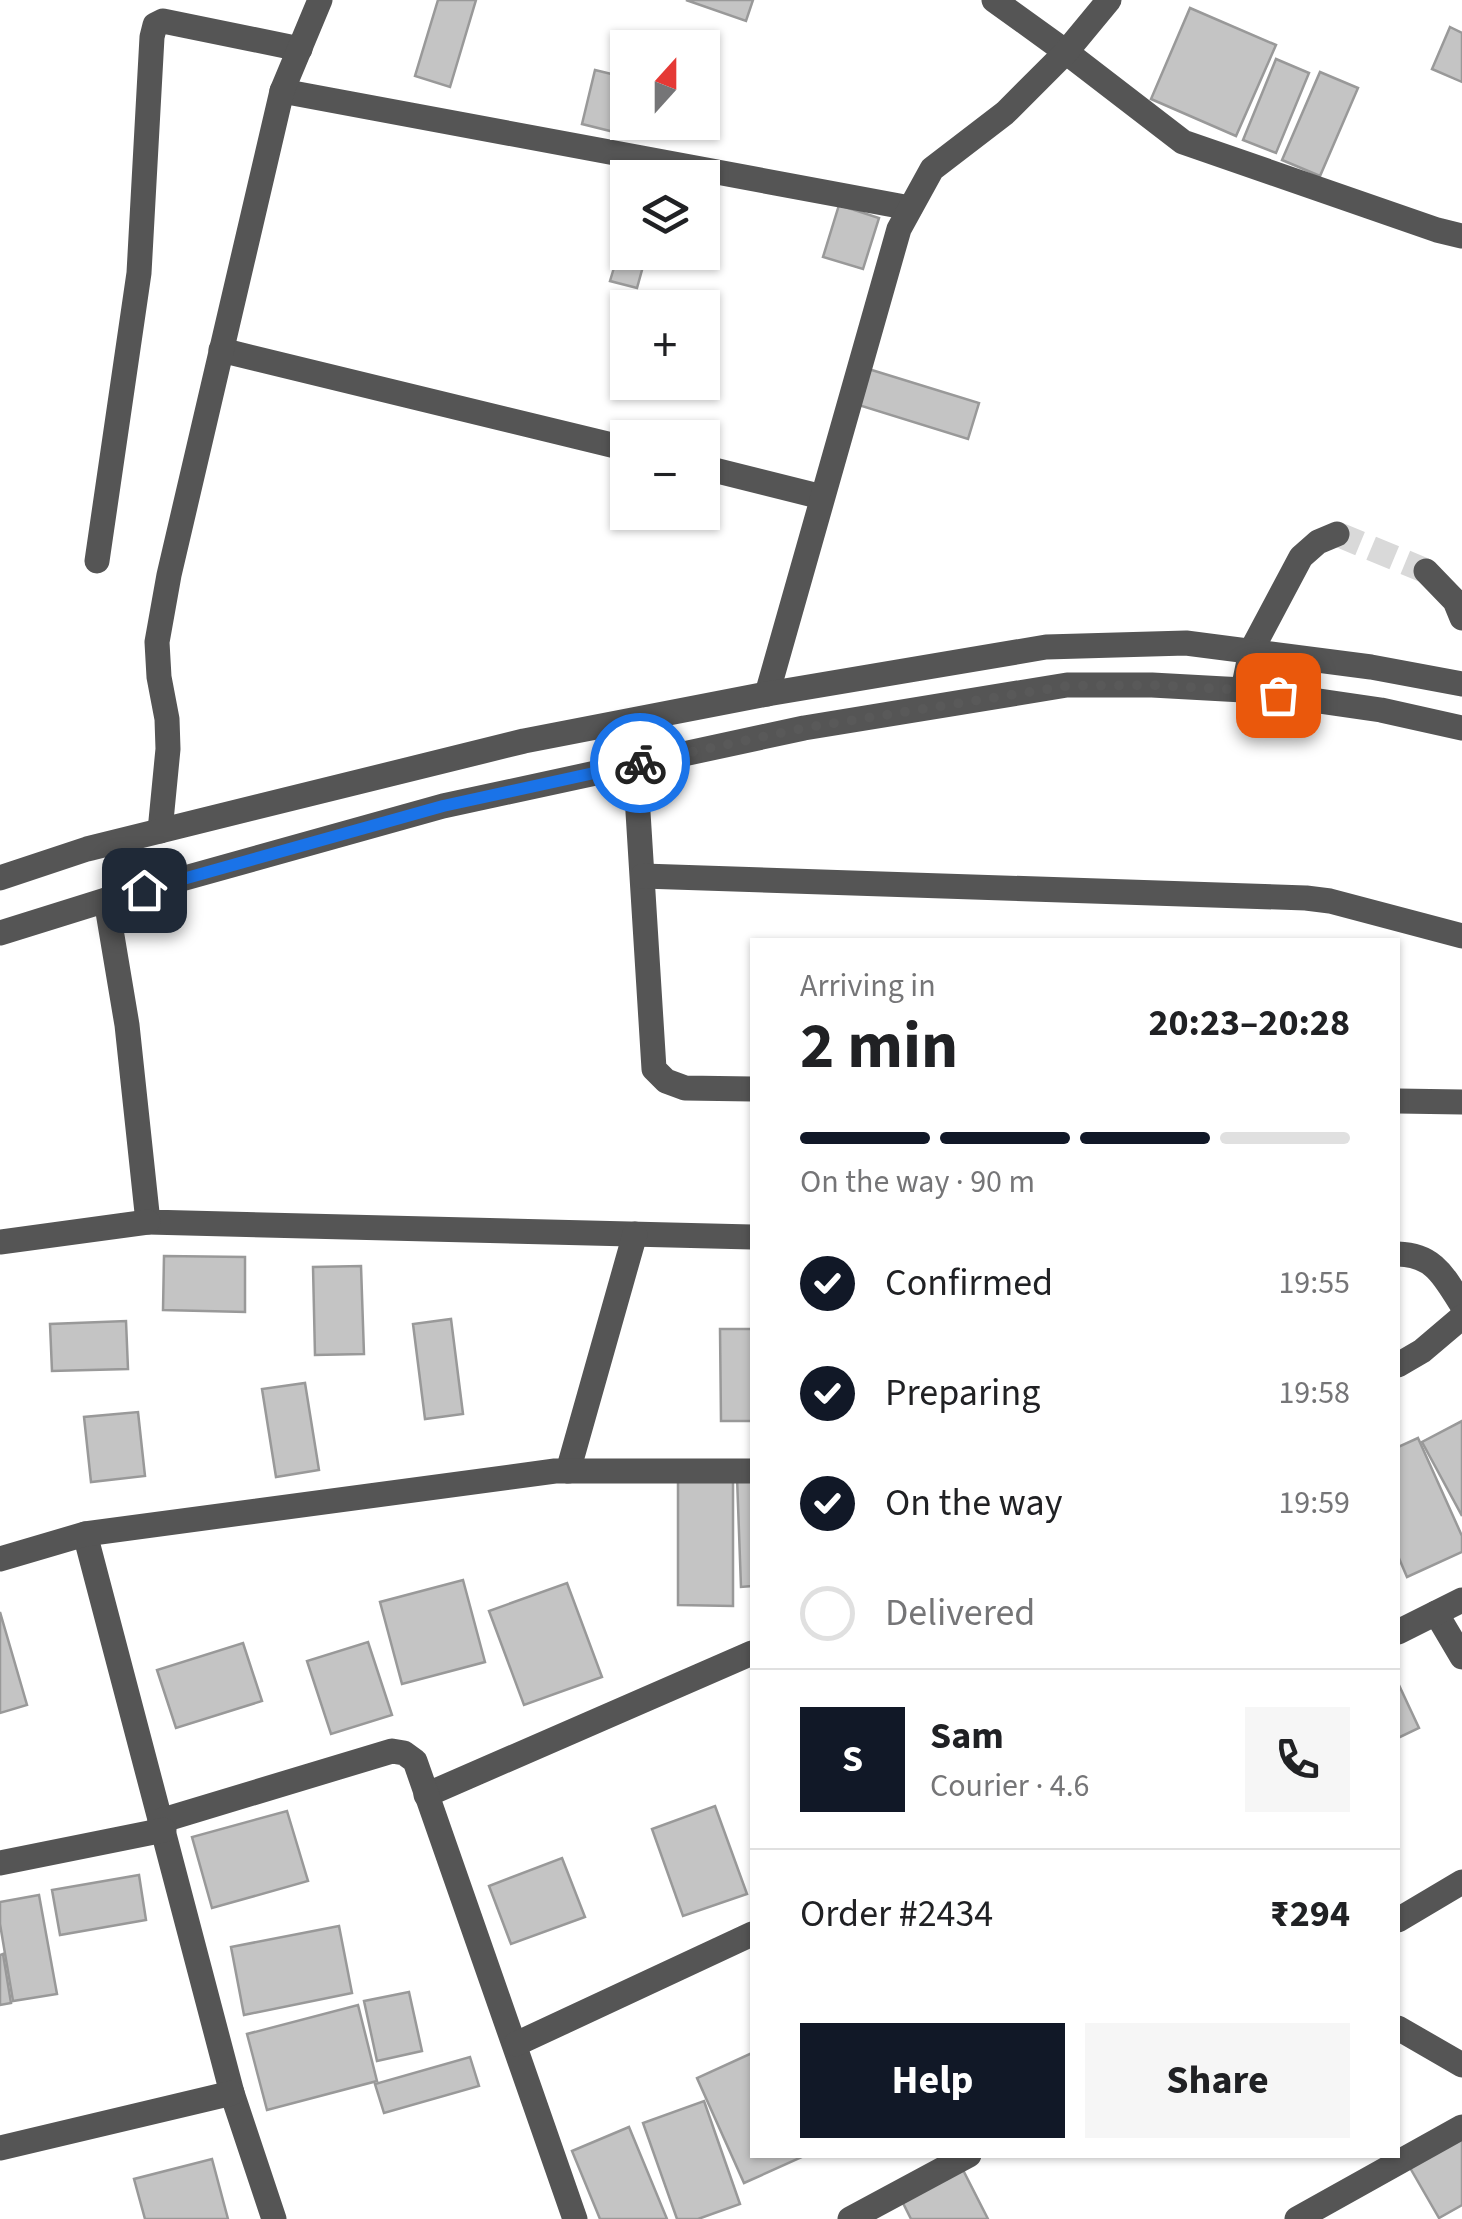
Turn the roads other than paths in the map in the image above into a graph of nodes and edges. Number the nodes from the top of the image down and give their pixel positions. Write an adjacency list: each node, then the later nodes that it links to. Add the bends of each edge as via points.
1 (320, 0): 4 (street)
2 (994, 0): 5 (street)
3 (1109, 0): 5 (street)
4 (300, 49): 6 (street); 14 (street, via 163,21 155,26 139,274)
5 (1066, 52): 7 (street, via 1004,113 932,169); 8 (street, via 1183,142)
6 (282, 90): 7 (street); 9 (street)
7 (910, 208): 12 (street)
8 (1462, 236)
9 (221, 350): 10 (street); 23 (street, via 156,642 168,748)
10 (610, 445)
11 (720, 471): 12 (street)
12 (822, 496): 20 (street)
13 (1337, 534): 17 (street, via 1301,557)
14 (97, 561)
15 (1426, 571): 16 (street)
16 (1462, 618)
17 (1251, 651): 18 (street); 19 (street); 20 (street, via 1186,642 1046,646)
18 (1462, 684)
19 (1243, 690): 21 (street); 22 (street, via 1067,686 804,728)
20 (767, 694): 23 (street, via 524,741)
21 (1462, 728)
22 (635, 764): 24 (street); 26 (street, via 443,806)
23 (160, 831): 25 (street)
24 (642, 876): 28 (street, via 1306,898); 29 (street, via 654,1069 685,1088)
25 (0, 878)
26 (106, 900): 27 (street); 32 (street, via 128,1025)
27 (0, 933)
28 (1462, 936)
29 (750, 1089)
30 (1400, 1101): 31 (street)
31 (1462, 1102)
32 (148, 1222): 33 (street); 35 (street)
33 (635, 1234): 34 (street); 41 (street)
34 (750, 1237)
35 (0, 1242)
36 (1400, 1254): 37 (street, via 1437,1266)
37 (1462, 1305)
38 (1462, 1317): 39 (street)
39 (1400, 1364)
40 (750, 1470): 41 (street)
41 (568, 1471): 42 (street)
42 (84, 1534): 43 (street); 50 (street)
43 (0, 1559)
44 (1462, 1600): 45 (street)
45 (1436, 1613): 46 (street); 48 (street)
46 (1400, 1631)
47 (750, 1654): 49 (street)
48 (1462, 1657)
49 (426, 1795): 50 (street, via 415,1761 392,1751); 56 (street)
50 (162, 1825): 51 (street); 58 (street)
51 (0, 1863)
52 (1462, 1882): 53 (street)
53 (1400, 1919)
54 (750, 1935): 56 (street)
55 (1400, 2029): 57 (street)
56 (516, 2044): 63 (street)
57 (1462, 2065)
58 (232, 2093): 60 (street); 62 (street)
59 (1462, 2127): 65 (street)
60 (0, 2148)
61 (963, 2158): 64 (street)
62 (274, 2219)
63 (575, 2219)
64 (850, 2219)
65 (1296, 2219)

